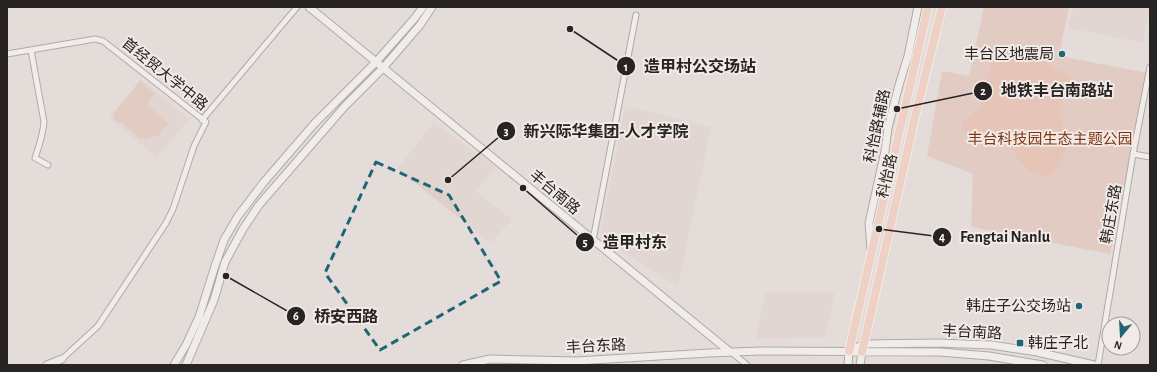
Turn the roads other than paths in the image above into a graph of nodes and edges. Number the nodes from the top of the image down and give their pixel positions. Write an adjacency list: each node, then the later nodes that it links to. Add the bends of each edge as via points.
1 (297, 7): 14 (street)
2 (309, 7): 11 (street, 丰台南路)
3 (423, 7): 11 (street)
4 (432, 7): 13 (street)
5 (918, 7): 19 (street, 科怡路辅路, via 908,56 888,128 869,223)
6 (928, 7): 19 (main road, 科怡路)
7 (942, 7): 20 (main road, 科怡路)
8 (636, 14): 18 (street)
9 (31, 50): 10 (street); 14 (street, 首经贸大学中路, via 95,39 103,41); 17 (street, via 44,122 35,158)
10 (7, 54)
11 (376, 62): 13 (street, 丰台南路); 27 (street, via 314,124 238,216 224,240 199,317)
12 (1150, 67): 15 (street, 韩庄东路)
13 (383, 68): 18 (street, 丰台南路); 28 (street, via 345,106 259,205 243,229 225,262 214,300)
14 (204, 121): 24 (street, via 166,223 98,326)
15 (1133, 154): 16 (street); 35 (street, 韩庄东路)
16 (1150, 157)
17 (48, 165)
18 (593, 240): 21 (street, 丰台南路)
19 (871, 251): 22 (main road, 科怡路)
20 (864, 344): 22 (street, 丰台南路); 23 (main road, 科怡路); 34 (street, 丰台南路, via 996,345)
21 (730, 352): 22 (street, 丰台南路); 25 (street, 丰台东路); 30 (street)
22 (849, 352): 23 (street, 丰台南路); 31 (street)
23 (862, 352): 32 (street); 33 (street, 丰台南路, via 926,352 989,356)
24 (62, 358): 26 (street)
25 (576, 363): 29 (street, 丰台东路, via 490,359)
26 (47, 365)
27 (174, 365)
28 (186, 365)
29 (463, 365)
30 (747, 365)
31 (848, 365)
32 (860, 365)
33 (1043, 365)
34 (1094, 365)
35 (1098, 365)

